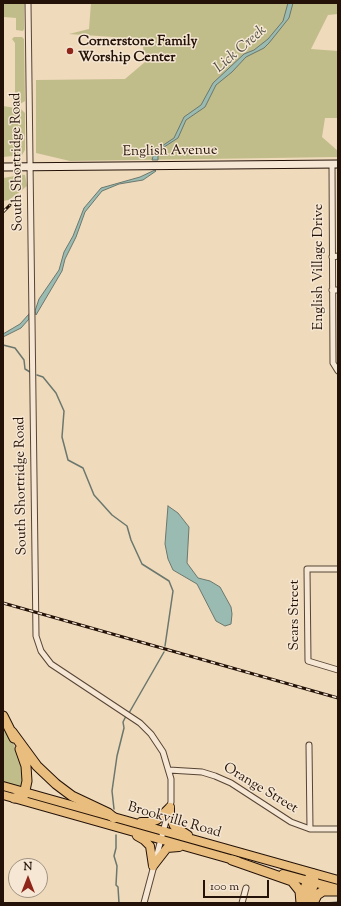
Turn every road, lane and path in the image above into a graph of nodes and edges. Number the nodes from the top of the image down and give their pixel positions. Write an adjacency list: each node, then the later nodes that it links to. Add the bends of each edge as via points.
1 (28, 3): 4 (street, South Shortridge Road)
2 (335, 164): 4 (street, English Avenue); 5 (street, English Village Drive)
3 (3, 166): 4 (street, English Avenue)
4 (30, 167): 16 (street, South Shortridge Road, via 36,636 42,652 51,664 134,719 151,734 160,745)
5 (332, 256): 6 (street); 7 (street, English Village Drive)
6 (338, 256)
7 (332, 290): 8 (street); 9 (street, English Village Drive)
8 (338, 290)
9 (335, 339): 10 (street, English Village Drive, via 333,364)
10 (337, 370)
11 (338, 569): 12 (street, Sears Street, via 307,569 308,661)
12 (338, 670)
13 (3, 716): 14 (highway)
14 (12, 732): 18 (highway, via 26,766); 22 (highway, via 37,766 56,784 81,801)
15 (308, 745): 24 (street)
16 (169, 770): 21 (street, South Shortridge Road, via 172,786); 24 (street, Orange Street, via 202,772 220,777 291,822)
17 (3, 786): 18 (main road, Brookville Road)
18 (25, 793): 20 (highway); 22 (main road, Brookville Road)
19 (3, 795): 20 (main road, Brookville Road)
20 (14, 798): 26 (main road, Brookville Road)
21 (170, 807): 23 (main road, via 154,821); 27 (street, South Shortridge Road); 28 (main road, via 170,817 174,826)
22 (114, 818): 23 (main road, Brookville Road)
23 (132, 823): 27 (main road, Brookville Road)
24 (310, 829): 25 (street, Orange Street)
25 (338, 829)
26 (128, 831): 27 (main road, Brookville Road); 31 (main road, via 148,844)
27 (161, 835): 28 (main road, Brookville Road); 29 (main road, Brookville Road); 31 (street, South Shortridge Road)
28 (202, 843): 32 (main road, Brookville Road)
29 (190, 848): 30 (main road, Brookville Road); 31 (main road, via 167,848)
30 (232, 860): 32 (main road, Brookville Road); 38 (highway, via 292,881 300,891)
31 (153, 866): 36 (street, South Shortridge Road)
32 (311, 879): 33 (main road, Brookville Road); 35 (main road, Brookville Road); 38 (highway); 39 (highway)
33 (338, 880)
34 (246, 888): 37 (street)
35 (338, 890): 40 (highway, via 323,891 317,895)
36 (144, 903)
37 (242, 903)
38 (301, 903)
39 (308, 903)
40 (313, 903)

